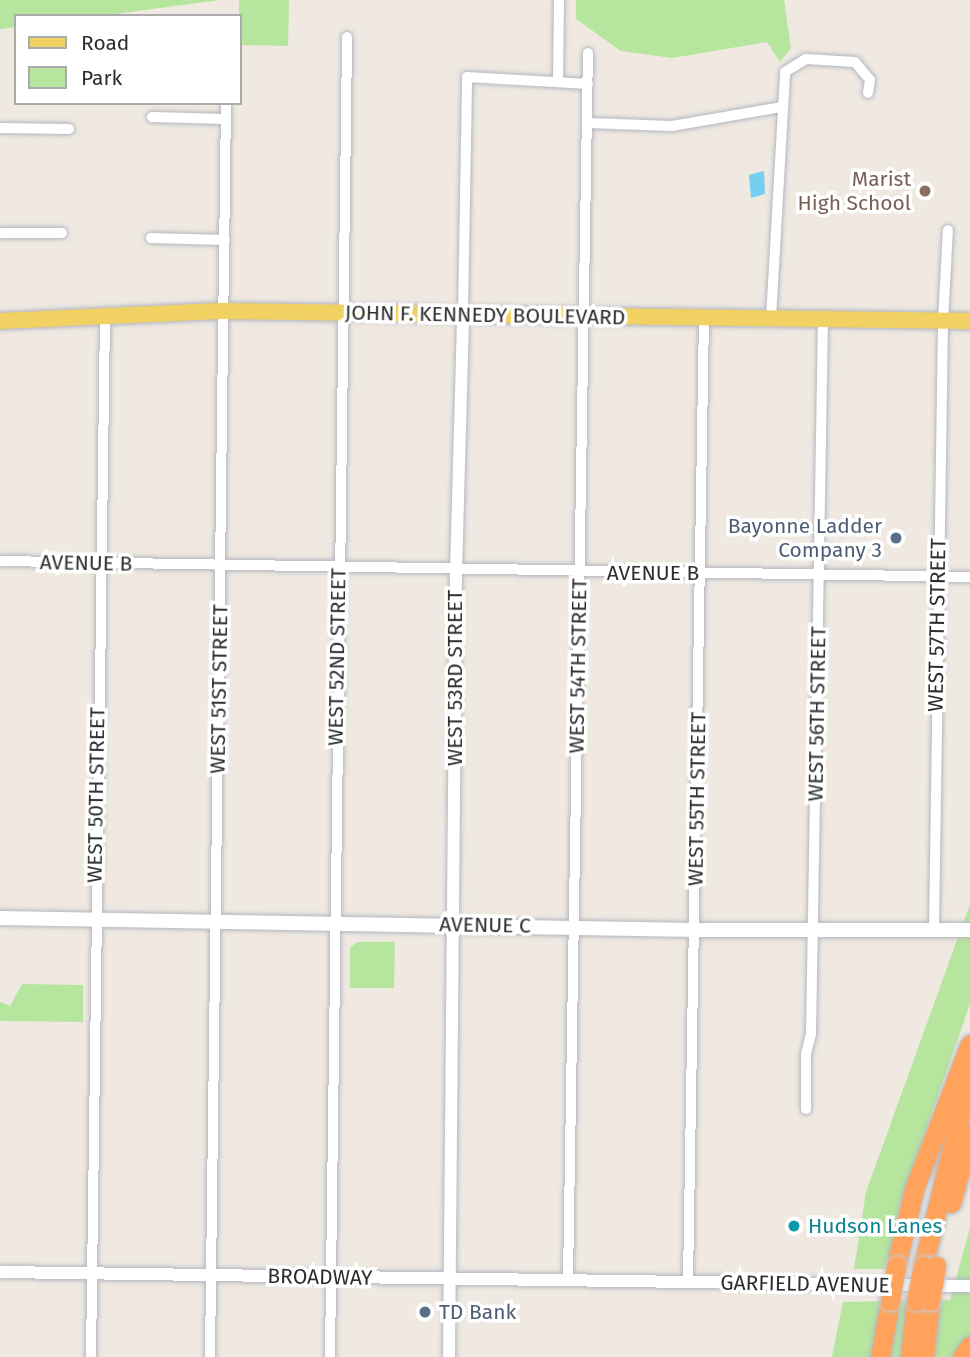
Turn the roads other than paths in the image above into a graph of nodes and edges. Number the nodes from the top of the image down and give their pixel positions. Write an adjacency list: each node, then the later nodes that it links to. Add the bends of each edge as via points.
1 (559, 0): 4 (street)
2 (347, 37): 20 (street, WEST 52ND STREET)
3 (588, 53): 5 (street, WEST 54TH STREET)
4 (558, 82): 5 (street); 21 (street, WEST 53RD STREET, via 467,77)
5 (588, 84): 11 (street, WEST 54TH STREET)
6 (869, 93): 8 (street, via 870,80 855,62 806,59 785,72)
7 (226, 105): 10 (street, WEST 51ST STREET)
8 (782, 107): 11 (street, via 672,126); 25 (street)
9 (152, 117): 10 (street)
10 (226, 119): 18 (street, WEST 51ST STREET)
11 (588, 123): 23 (street, WEST 54TH STREET)
12 (0, 128): 13 (street)
13 (69, 129)
14 (948, 230): 28 (street, WEST 57TH STREET)
15 (0, 233): 16 (street)
16 (62, 233)
17 (150, 238): 18 (street)
18 (225, 240): 19 (street, WEST 51ST STREET)
19 (224, 311): 20 (main road, JOHN F. KENNEDY BOULEVARD); 22 (main road, JOHN F. KENNEDY BOULEVARD); 32 (street, WEST 51ST STREET)
20 (343, 313): 21 (main road, JOHN F. KENNEDY BOULEVARD); 33 (street, WEST 52ND STREET)
21 (463, 313): 23 (main road, JOHN F. KENNEDY BOULEVARD); 34 (street, WEST 53RD STREET)
22 (105, 316): 27 (main road, JOHN F. KENNEDY BOULEVARD); 31 (street, WEST 50TH STREET)
23 (584, 316): 24 (main road, JOHN F. KENNEDY BOULEVARD); 35 (street, WEST 54TH STREET)
24 (704, 317): 25 (main road, JOHN F. KENNEDY BOULEVARD); 36 (street, WEST 55TH STREET)
25 (771, 318): 26 (main road, JOHN F. KENNEDY BOULEVARD)
26 (823, 319): 28 (main road, JOHN F. KENNEDY BOULEVARD); 37 (street, WEST 56TH STREET)
27 (0, 321)
28 (943, 321): 29 (main road, JOHN F. KENNEDY BOULEVARD); 38 (street, WEST 57TH STREET)
29 (970, 321)
30 (0, 561): 31 (street, AVENUE B)
31 (100, 564): 32 (street, AVENUE B); 41 (street, WEST 50TH STREET)
32 (221, 566): 33 (street, AVENUE B); 42 (street, WEST 51ST STREET)
33 (339, 569): 34 (street, AVENUE B); 44 (street, WEST 52ND STREET)
34 (456, 571): 35 (street, AVENUE B); 43 (street, WEST 53RD STREET)
35 (579, 572): 36 (street, AVENUE B); 45 (street, WEST 54TH STREET)
36 (700, 573): 37 (street, AVENUE B); 47 (street, WEST 55TH STREET)
37 (819, 575): 38 (street, AVENUE B); 49 (street, WEST 56TH STREET)
38 (938, 577): 39 (street, AVENUE B); 46 (street, WEST 57TH STREET)
39 (970, 577)
40 (0, 918): 41 (main road, AVENUE C)
41 (94, 919): 42 (main road, AVENUE C); 56 (street, WEST 50TH STREET)
42 (216, 922): 44 (main road, AVENUE C); 57 (street, WEST 51ST STREET)
43 (455, 923): 44 (main road, AVENUE C); 45 (main road, AVENUE C); 59 (street, WEST 53RD STREET)
44 (334, 924): 58 (street, WEST 52ND STREET)
45 (574, 926): 47 (main road, AVENUE C); 60 (street, WEST 54TH STREET)
46 (934, 929): 48 (main road, AVENUE C); 49 (main road, AVENUE C)
47 (696, 930): 49 (main road, AVENUE C); 62 (street, WEST 55TH STREET)
48 (970, 930)
49 (813, 931): 52 (street, WEST 56TH STREET)
50 (970, 1044): 70 (highway, bridge, via 914,1189)
51 (970, 1073): 54 (highway)
52 (806, 1109)
53 (970, 1134): 54 (highway)
54 (930, 1266): 64 (highway, bridge)
55 (0, 1272): 56 (street, BROADWAY)
56 (92, 1274): 57 (street, BROADWAY); 66 (street, WEST 50TH STREET)
57 (212, 1275): 58 (street, BROADWAY); 67 (street, WEST 51ST STREET)
58 (331, 1276): 59 (street, BROADWAY); 68 (street, WEST 52ND STREET)
59 (450, 1279): 60 (street, BROADWAY); 69 (street, WEST 53RD STREET)
60 (568, 1280): 61 (street, BROADWAY)
61 (640, 1280): 62 (street, GARFIELD AVENUE)
62 (688, 1281): 63 (street, GARFIELD AVENUE)
63 (970, 1286)
64 (923, 1301): 71 (highway); 72 (highway)
65 (970, 1346): 73 (highway)
66 (91, 1357)
67 (211, 1357)
68 (330, 1357)
69 (449, 1357)
70 (880, 1357)
71 (911, 1357)
72 (924, 1357)
73 (962, 1357)

